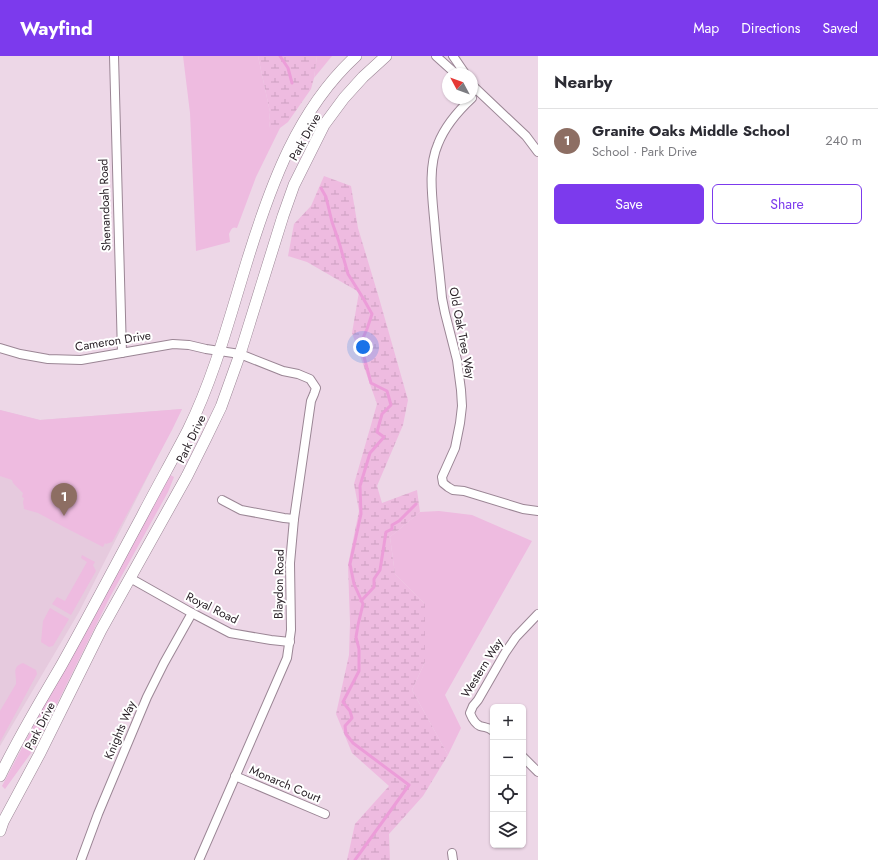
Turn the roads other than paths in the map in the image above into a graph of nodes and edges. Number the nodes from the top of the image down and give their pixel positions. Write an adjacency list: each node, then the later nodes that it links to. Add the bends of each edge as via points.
1 (114, 56): 15 (street, Shenandoah Road)
2 (356, 56): 14 (street, Park Drive, via 328,85 307,115 276,178 264,209)
3 (386, 56): 14 (street, Park Drive, via 344,98 324,126 294,185)
4 (436, 56): 7 (street)
5 (449, 56): 7 (street)
6 (453, 56): 9 (street)
7 (442, 62): 8 (street)
8 (449, 68)
9 (461, 68)
10 (478, 91): 12 (street, via 526,136)
11 (466, 104): 17 (street, Old Oak Tree Way, via 440,139 434,158 431,184 444,313 457,360 462,406 455,448 442,477 443,483 453,490)
12 (538, 152)
13 (0, 348): 15 (street, Cameron Drive, via 48,359 81,360)
14 (230, 352): 15 (street, Cameron Drive, via 173,344); 18 (street, Blaydon Road, via 304,376 310,379 316,388 311,401); 19 (street, Park Drive, via 221,407 187,476); 26 (street, Park Drive, via 202,399 179,448)
15 (122, 353)
16 (222, 500): 18 (street, via 241,510)
17 (538, 511)
18 (294, 519): 22 (street, Blaydon Road, via 290,563)
19 (130, 578): 20 (street, Royal Road); 29 (street, Park Drive, via 40,755)
20 (192, 613): 22 (street, Royal Road, via 230,633); 30 (street, Knights Way, via 147,697)
21 (538, 614): 23 (street, Western Way, via 516,637 472,706 470,713 473,720 482,727)
22 (290, 642): 27 (street, Blaydon Road, via 287,658)
23 (490, 728)
24 (526, 761): 25 (street)
25 (538, 772)
26 (0, 776)
27 (235, 776): 28 (street, Monarch Court); 31 (street, Blaydon Road)
28 (325, 814)
29 (1, 824)
30 (81, 860)
31 (199, 860)

